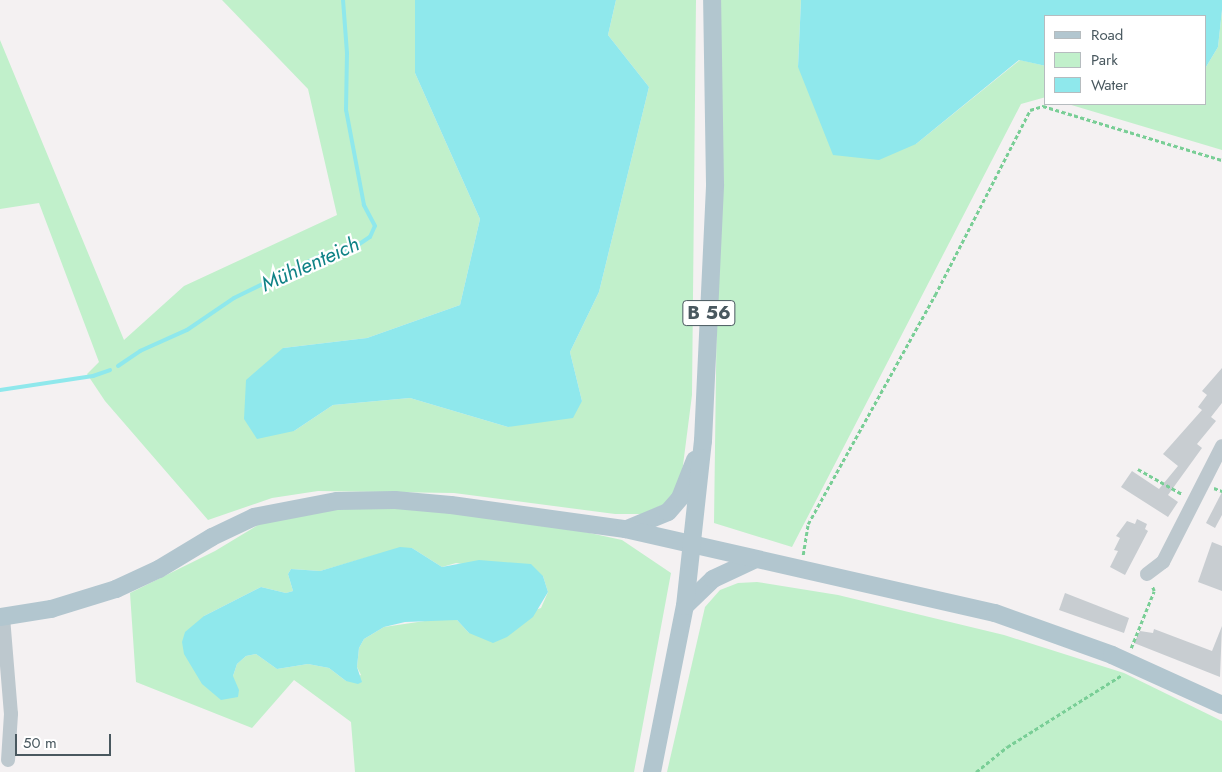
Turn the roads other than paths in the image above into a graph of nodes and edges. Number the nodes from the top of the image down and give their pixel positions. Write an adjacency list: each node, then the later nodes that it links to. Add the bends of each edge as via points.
1 (712, 0): 2 (main road, B 56, via 715,184)
2 (703, 441): 4 (main road, via 680,498 668,512); 5 (main road, B 56)
3 (1222, 446): 7 (street, via 1163,562)
4 (625, 529): 5 (main road); 9 (main road, via 451,505 396,500 337,501 254,518 212,537 159,569 90,599)
5 (693, 543): 6 (main road); 8 (main road, B 56)
6 (756, 559): 8 (main road, via 713,579); 10 (main road, via 995,613 1131,664)
7 (1147, 574)
8 (685, 606): 12 (main road, B 56)
9 (1, 617): 11 (street, via 11,714)
10 (1222, 705)
11 (8, 760)
12 (652, 772)

